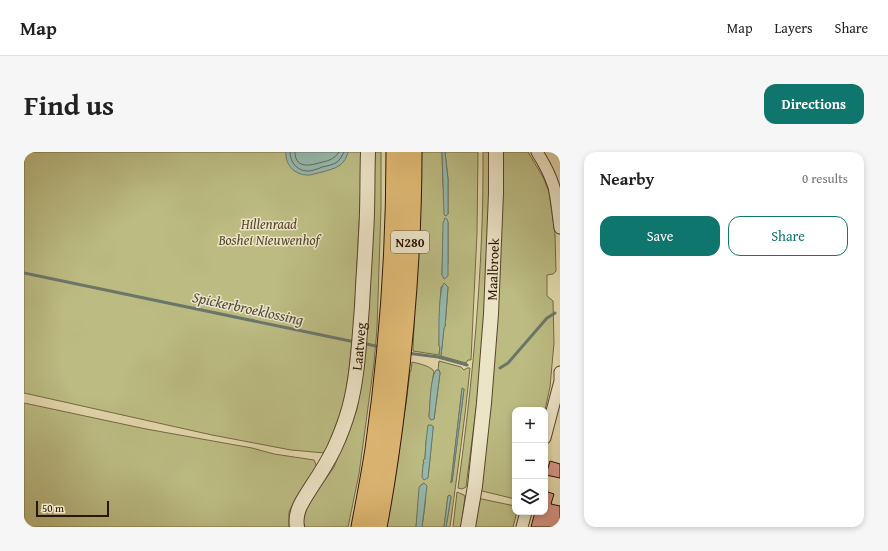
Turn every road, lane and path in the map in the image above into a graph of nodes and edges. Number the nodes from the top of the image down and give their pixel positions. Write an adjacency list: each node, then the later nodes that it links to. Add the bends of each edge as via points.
1 (368, 152): 12 (street, Laatweg, via 366,233 354,386 349,410 334,449 302,500)
2 (396, 152): 7 (highway, N280)
3 (412, 152): 7 (highway, N280, via 410,245)
4 (496, 152): 15 (street, Maalbroek, via 491,314 475,486)
5 (537, 152): 6 (street, via 554,186)
6 (560, 228)
7 (396, 331): 8 (highway, N280)
8 (392, 369): 13 (highway, N280); 14 (highway, N280, via 391,442)
9 (560, 372): 10 (street)
10 (548, 427)
11 (525, 515): 16 (street)
12 (297, 527)
13 (361, 527)
14 (377, 527)
15 (468, 527)
16 (522, 527)

